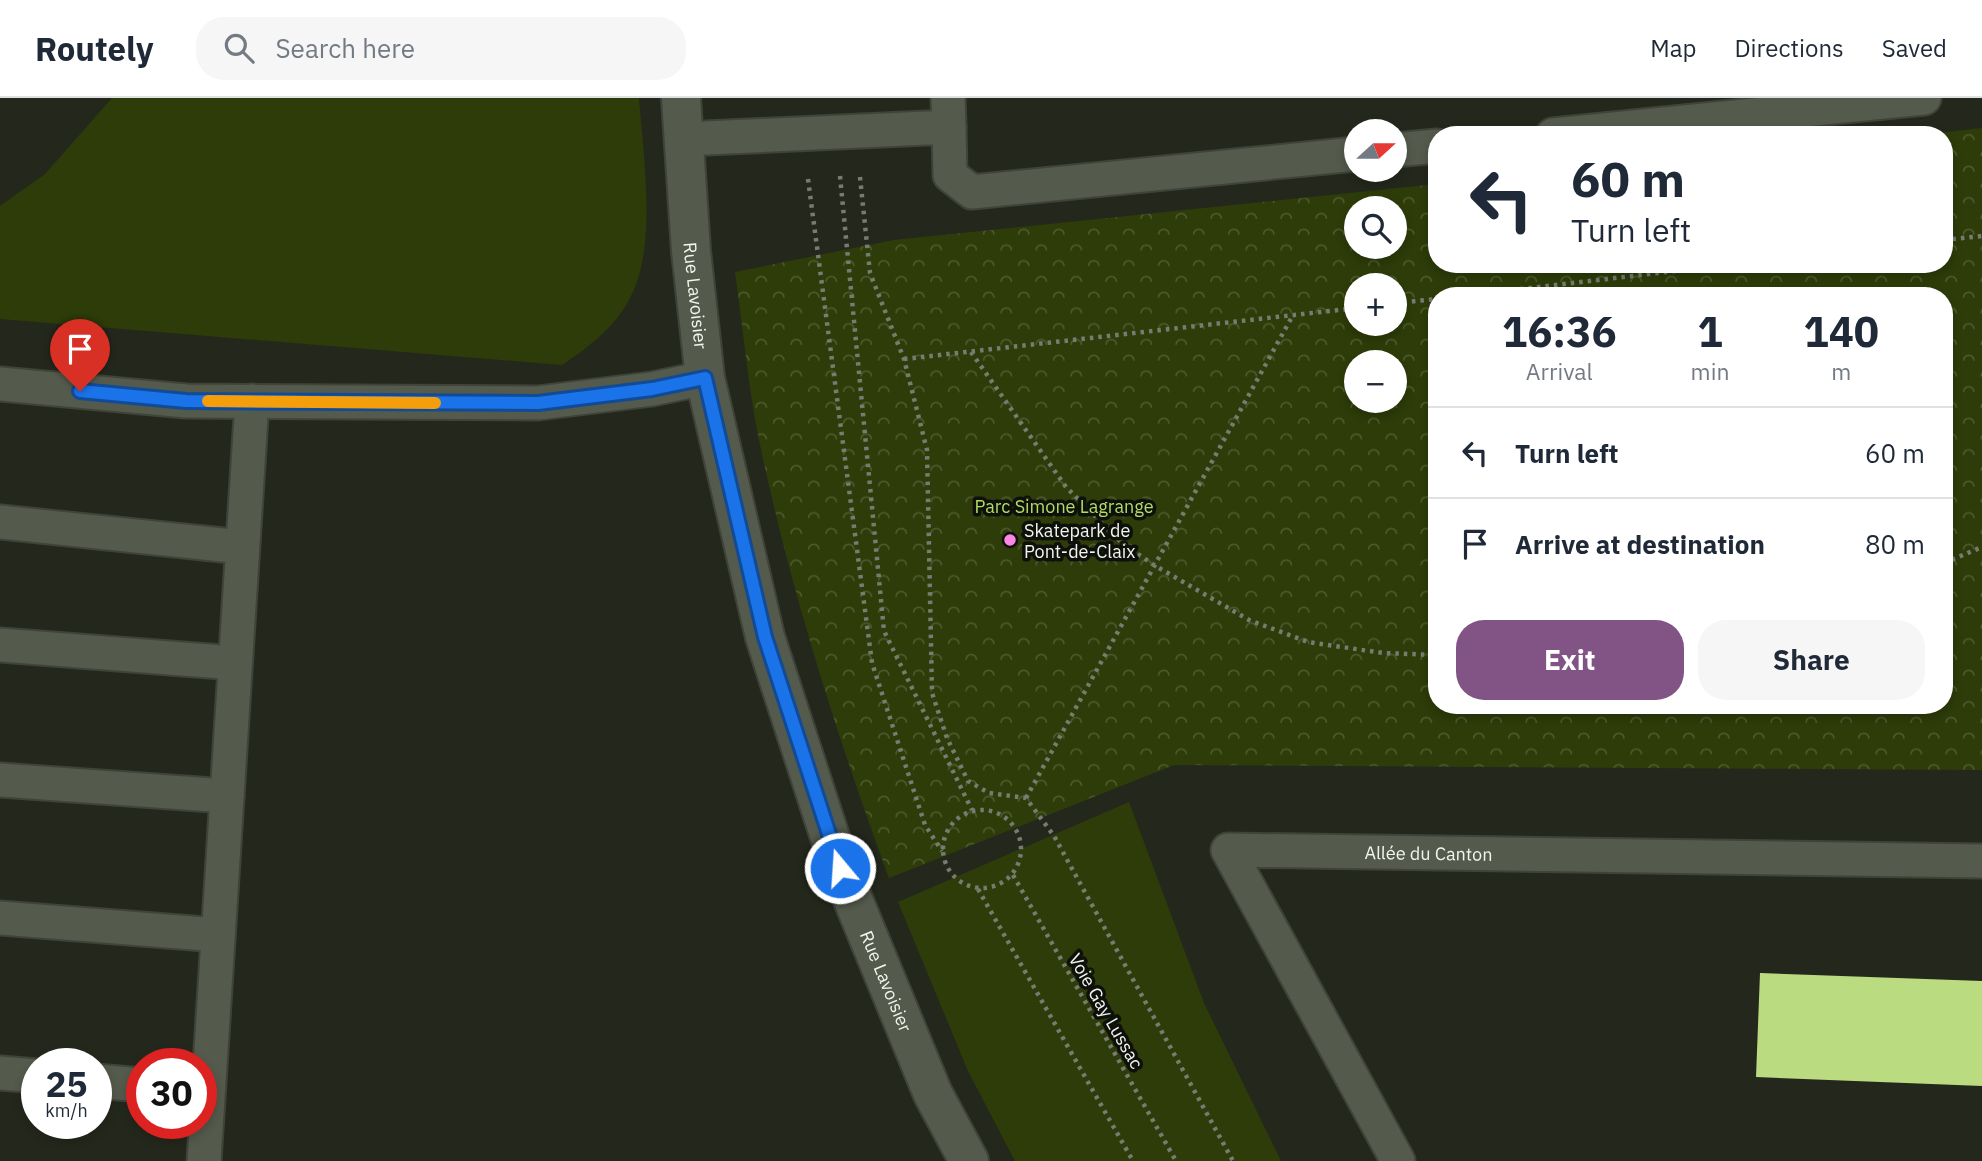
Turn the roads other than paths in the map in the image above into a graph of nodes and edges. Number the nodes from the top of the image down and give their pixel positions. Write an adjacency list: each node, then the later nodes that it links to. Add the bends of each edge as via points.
1 (681, 98): 5 (street, Rue Lavoisier)
2 (1924, 98): 4 (lane)
3 (949, 112): 5 (lane, via 830,132); 8 (lane, via 950,175 972,192)
4 (1643, 126)
5 (684, 139): 9 (street, Rue Lavoisier)
6 (1428, 147): 7 (lane)
7 (1407, 149)
8 (1344, 155)
9 (705, 378): 11 (lane, via 538,403); 26 (street, Rue Lavoisier, via 765,637 840,868 933,1094)
10 (0, 384): 11 (lane, via 186,401)
11 (252, 401): 13 (lane)
12 (0, 522): 13 (lane)
13 (242, 547): 15 (lane)
14 (0, 645): 15 (lane)
15 (235, 663): 17 (lane)
16 (0, 780): 17 (lane)
17 (227, 796): 20 (lane)
18 (1982, 861): 27 (lane, Allée du Canton, via 1228,850)
19 (0, 918): 20 (lane)
20 (218, 935): 21 (lane)
21 (209, 1048)
22 (0, 1073): 23 (lane)
23 (21, 1075)
24 (204, 1139): 25 (lane)
25 (204, 1161)
26 (969, 1161)
27 (1398, 1161)

